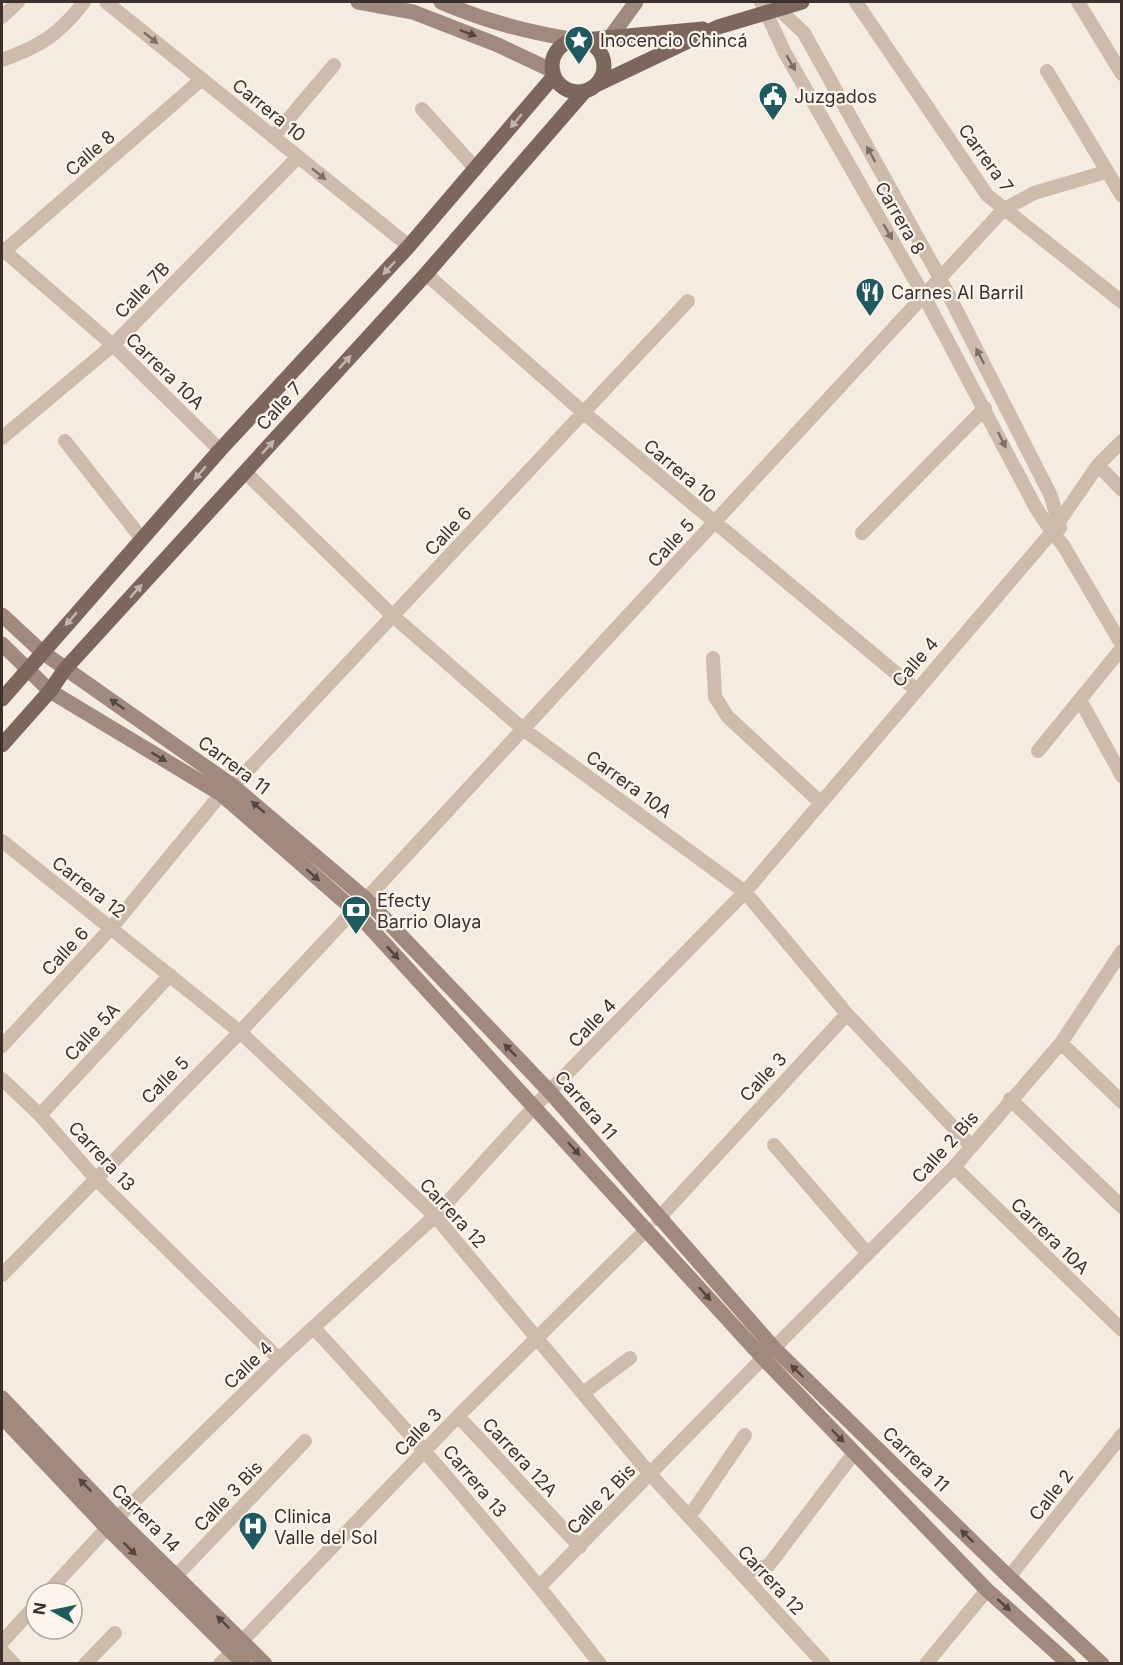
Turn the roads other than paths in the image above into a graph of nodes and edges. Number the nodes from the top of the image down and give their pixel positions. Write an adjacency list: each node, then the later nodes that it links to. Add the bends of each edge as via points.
1 (18, 2): 11 (street)
2 (84, 2): 15 (street, via 68,24 34,48)
3 (106, 2): 20 (street, Carrera 10, one-way to 20)
4 (358, 2): 18 (main road, one-way to 18, via 413,12 498,45)
5 (441, 2): 14 (main road, via 479,19)
6 (636, 2): 13 (main road)
7 (802, 2): 10 (main road)
8 (856, 2): 28 (street, Carrera 7, via 987,195)
9 (1078, 2): 19 (street)
10 (768, 5): 12 (main road); 32 (street, Carrera 8, one-way to 10, via 804,33); 33 (street, Carrera 8, one-way to 33, via 785,53)
11 (2, 17)
12 (718, 27): 13 (main road); 21 (main road)
13 (609, 39): 14 (main road)
14 (579, 40): 18 (main road, via 556,52); 21 (main road, via 593,44 603,58 604,70)
15 (2, 60)
16 (334, 65): 23 (street)
17 (1047, 71): 26 (street)
18 (553, 74): 21 (main road, via 566,90); 25 (main road, Calle 7, one-way to 25)
19 (1122, 74)
20 (202, 79): 23 (street, Carrera 10); 30 (street, Calle 8)
21 (590, 89): 31 (main road, Calle 7)
22 (423, 109): 25 (street)
23 (273, 136): 24 (street, Carrera 10)
24 (298, 156): 29 (street, Carrera 10, one-way to 29); 36 (street, Calle 7B)
25 (476, 169): 29 (main road, Calle 7)
26 (1106, 172): 27 (street); 28 (street, Calle 5, via 1034,193)
27 (1122, 196)
28 (1003, 210): 32 (street, Calle 5); 35 (street, Carrera 7)
29 (409, 246): 42 (main road, Calle 7, one-way to 42)
30 (2, 251): 36 (street, Carrera 10A)
31 (426, 274): 38 (street, Carrera 10); 44 (main road, Calle 7, one-way to 31)
32 (940, 278): 33 (street, Calle 5); 47 (street, Carrera 8, one-way to 32, via 1051,496)
33 (924, 296): 37 (street, Carrera 8); 46 (street, Calle 5)
34 (688, 301): 38 (street, Calle 6)
35 (1122, 302)
36 (113, 345): 39 (street, Calle 7B); 42 (street, Carrera 10A)
37 (986, 408): 47 (street, Carrera 8, one-way to 47, via 1036,508); 48 (street)
38 (584, 413): 46 (street, Carrera 10); 51 (street, Calle 6)
39 (2, 438)
40 (65, 441): 49 (street)
41 (1122, 441): 43 (street, Calle 4)
42 (220, 450): 49 (main road, Calle 7, one-way to 49)
43 (1098, 465): 45 (street); 47 (street, Calle 4)
44 (245, 472): 51 (street, Carrera 10A); 56 (main road, Calle 7, one-way to 44)
45 (1122, 490)
46 (714, 523): 58 (street, Carrera 10); 62 (street, Calle 5)
47 (1055, 527): 53 (street, Carrera 8); 58 (street, Calle 4)
48 (862, 533)
49 (142, 539): 54 (main road, Calle 7, one-way to 54)
50 (2, 615): 54 (main road, Carrera 11)
51 (393, 616): 62 (street, Carrera 10A); 66 (street, Calle 6)
52 (2, 644): 57 (main road, Carrera 11)
53 (1122, 646): 61 (street)
54 (42, 652): 56 (main road, Carrera 11); 57 (main road, Calle 7)
55 (713, 658): 67 (street, via 715,697 728,717)
56 (65, 669): 59 (main road, Calle 7); 66 (main road, Carrera 11, one-way to 56)
57 (28, 671): 59 (main road, Carrera 11); 60 (main road, Calle 7)
58 (915, 689): 67 (street, Calle 4)
59 (50, 691): 63 (main road, Calle 7); 66 (main road, Carrera 11, one-way to 66)
60 (2, 699)
61 (1080, 700): 64 (street); 65 (street)
62 (524, 729): 69 (street, Carrera 10A); 70 (street, Calle 5)
63 (2, 745)
64 (1038, 751)
65 (1122, 776)
66 (227, 790): 70 (main road, Carrera 11, one-way to 66); 71 (main road, Carrera 11, one-way to 71); 72 (street, Calle 6)
67 (820, 802): 69 (street, Calle 4)
68 (2, 841): 72 (street, Carrera 12)
69 (745, 892): 75 (street, Carrera 10A); 80 (street, Calle 4)
70 (366, 899): 80 (main road, Carrera 11, one-way to 70)
71 (354, 910): 76 (street, Calle 5); 83 (main road, Carrera 11, one-way to 83)
72 (112, 927): 74 (street, Carrera 12); 78 (street, Calle 6)
73 (1122, 951): 77 (street, Calle 2 Bis)
74 (170, 975): 76 (street, Carrera 12); 84 (street, Calle 5A)
75 (847, 1014): 86 (street, Carrera 10A); 91 (street, Calle 3)
76 (240, 1032): 88 (street, Calle 5); 90 (street, Carrera 12)
77 (1061, 1042): 81 (street, Calle 2 Bis); 82 (street)
78 (2, 1046)
79 (2, 1079): 84 (street, Carrera 13)
80 (550, 1092): 83 (street, Calle 4); 91 (main road, Carrera 11)
81 (1010, 1099): 86 (street, Calle 2 Bis); 89 (street)
82 (1122, 1102)
83 (535, 1106): 90 (street, Calle 4); 91 (main road, Carrera 11, one-way to 91)
84 (40, 1115): 88 (street, Carrera 13)
85 (774, 1145): 92 (street)
86 (971, 1146): 87 (street, Calle 2 Bis)
87 (954, 1167): 92 (street, Calle 2 Bis); 95 (street, Carrera 10A)
88 (94, 1178): 93 (street, Calle 5); 99 (street, Carrera 13)
89 (1122, 1207)
90 (435, 1216): 94 (street, Calle 4); 96 (street, Carrera 12)
91 (652, 1224): 96 (street, Calle 3); 97 (main road, Carrera 11)
92 (868, 1254): 97 (street, Calle 2 Bis)
93 (2, 1275)
94 (314, 1328): 99 (street, Calle 4); 107 (street, Carrera 13)
95 (1122, 1330)
96 (537, 1338): 100 (street, Carrera 12); 102 (street, Calle 3)
97 (768, 1353): 108 (main road, Carrera 11, one-way to 108); 109 (street, Calle 2 Bis); 115 (main road, Carrera 11, one-way to 97)
98 (630, 1358): 100 (street)
99 (279, 1359): 111 (street, Calle 4)
100 (583, 1393): 109 (street, Carrera 12)
101 (2, 1398): 111 (main road, Carrera 14, one-way to 101)
102 (458, 1416): 107 (street, Calle 3); 112 (street, Carrera 12A)
103 (2, 1417): 111 (main road, Carrera 14)
104 (745, 1435): 110 (street)
105 (1122, 1435): 115 (street, Calle 2)
106 (305, 1440): 114 (street, Calle 3 Bis)
107 (426, 1450): 117 (street, Carrera 13); 122 (street, Calle 3)
108 (854, 1453): 113 (street, via 769,1565); 118 (main road, Carrera 11)
109 (650, 1474): 110 (street, Carrera 12); 112 (street, Calle 2 Bis)
110 (689, 1517): 113 (street, Carrera 12)
111 (112, 1523): 114 (main road, Carrera 14); 116 (street, Calle 4); 122 (main road, Carrera 14, one-way to 122)
112 (580, 1547): 117 (street, Calle 2 Bis)
113 (742, 1574): 130 (street, Carrera 12)
114 (176, 1576): 122 (main road, Carrera 14, one-way to 114)
115 (1009, 1577): 133 (main road, Carrera 11)
116 (58, 1581)
117 (540, 1586): 129 (street, Carrera 13)
118 (987, 1590): 131 (street); 132 (main road, Carrera 11, one-way to 132)
119 (24, 1618): 121 (street)
120 (115, 1633): 125 (street)
121 (2, 1642)
122 (237, 1646): 126 (street, Calle 3); 127 (main road, Carrera 14); 128 (main road, Carrera 14)
123 (2, 1651): 124 (street)
124 (14, 1664)
125 (85, 1664)
126 (220, 1664)
127 (244, 1664)
128 (265, 1664)
129 (600, 1664)
130 (824, 1664)
131 (926, 1664)
132 (1070, 1664)
133 (1102, 1664)

